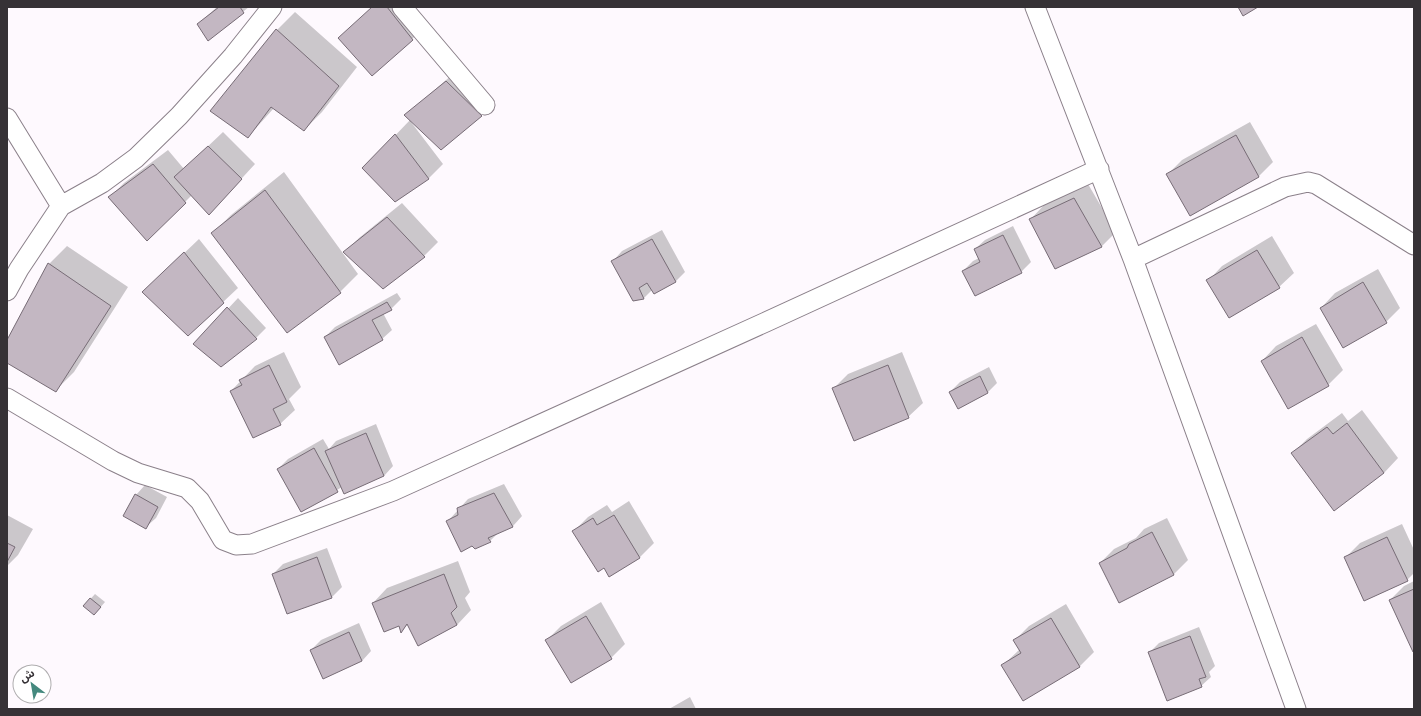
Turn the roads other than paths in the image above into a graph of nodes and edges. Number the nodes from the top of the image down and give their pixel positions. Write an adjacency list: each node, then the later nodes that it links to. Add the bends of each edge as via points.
1 (272, 7): 7 (street, via 233,56 179,116 136,158 102,183)
2 (402, 7): 4 (street)
3 (1035, 7): 6 (street)
4 (485, 105)
5 (7, 118): 7 (street)
6 (1099, 168): 9 (street); 11 (street, via 368,502 252,544 236,545 223,540 200,501 187,488 124,467)
7 (61, 206): 10 (street)
8 (1414, 245): 9 (street, via 1325,189 1308,182 1285,187)
9 (1133, 258): 12 (street)
10 (7, 291)
11 (7, 398)
12 (1296, 709)

